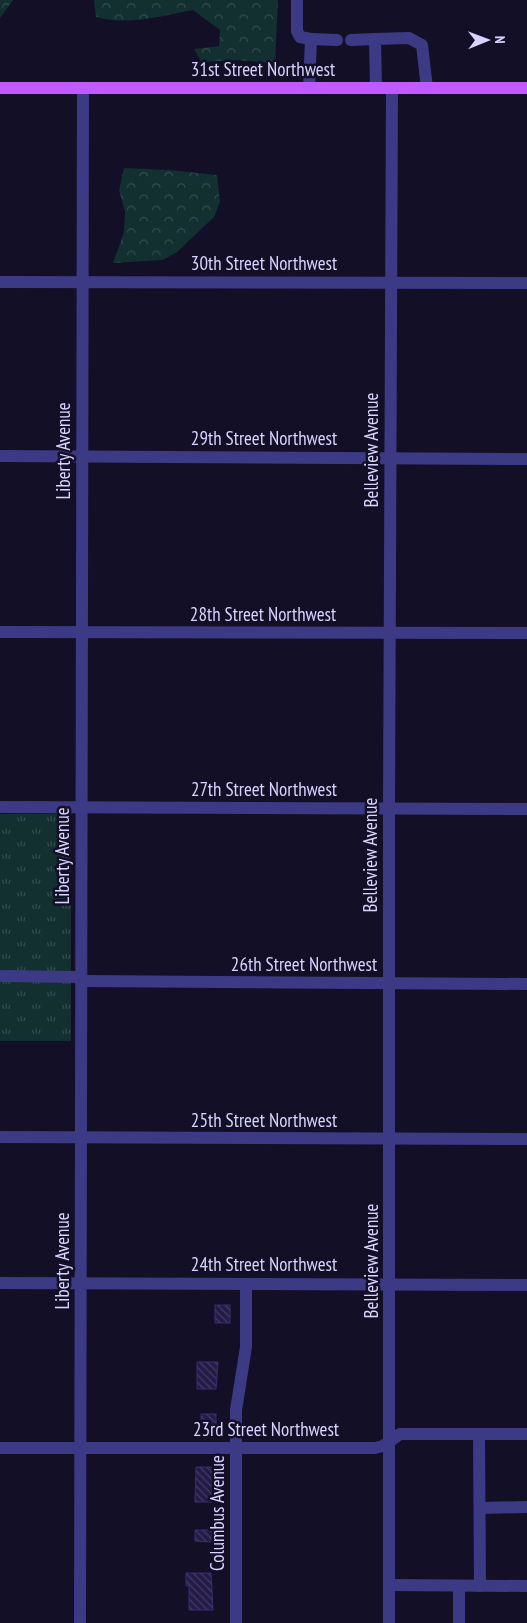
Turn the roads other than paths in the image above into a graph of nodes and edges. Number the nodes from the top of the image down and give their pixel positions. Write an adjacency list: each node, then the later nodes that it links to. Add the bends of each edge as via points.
1 (297, 0): 2 (street, via 297,31 300,37)
2 (311, 39): 4 (street); 8 (street)
3 (375, 39): 5 (street); 9 (street); 11 (street, via 409,38 422,45)
4 (337, 40)
5 (351, 40)
6 (0, 88): 7 (main road, 31st Street Northwest)
7 (84, 88): 8 (main road, 31st Street Northwest); 14 (street, Liberty Avenue)
8 (309, 88): 9 (main road, 31st Street Northwest)
9 (376, 88): 10 (main road, 31st Street Northwest)
10 (392, 88): 11 (main road, 31st Street Northwest); 15 (street, Belleview Avenue)
11 (427, 88): 12 (main road, 31st Street Northwest)
12 (527, 88)
13 (0, 282): 14 (street, 30th Street Northwest)
14 (82, 282): 15 (street, 30th Street Northwest); 18 (street, Liberty Avenue)
15 (391, 282): 16 (street, 30th Street Northwest); 19 (street, Belleview Avenue)
16 (527, 283)
17 (0, 456): 18 (street, 29th Street Northwest)
18 (82, 456): 19 (street, 29th Street Northwest); 22 (street, Liberty Avenue)
19 (390, 457): 20 (street, 29th Street Northwest); 23 (street, Belleview Avenue)
20 (527, 459)
21 (0, 632): 22 (street, 28th Street Northwest)
22 (82, 632): 23 (street, 28th Street Northwest); 25 (street, Liberty Avenue)
23 (389, 632): 24 (street, 28th Street Northwest); 27 (street, Belleview Avenue)
24 (527, 633)
25 (81, 806): 26 (street, 27th Street Northwest); 27 (street, 27th Street Northwest); 30 (street, Liberty Avenue)
26 (0, 807)
27 (389, 808): 28 (street, 27th Street Northwest); 31 (street, Belleview Avenue)
28 (527, 809)
29 (0, 976): 30 (street, 26th Street Northwest)
30 (81, 979): 31 (street, 26th Street Northwest); 34 (street, Liberty Avenue)
31 (389, 983): 32 (street, 26th Street Northwest); 35 (street, Belleview Avenue)
32 (527, 984)
33 (0, 1138): 34 (street, 25th Street Northwest)
34 (81, 1138): 35 (street, 25th Street Northwest); 37 (street, Liberty Avenue)
35 (389, 1138): 36 (street, 25th Street Northwest); 40 (street, Belleview Avenue)
36 (527, 1139)
37 (82, 1282): 38 (street, 24th Street Northwest); 39 (street, 24th Street Northwest); 47 (street, Liberty Avenue)
38 (0, 1283)
39 (246, 1284): 40 (street, 24th Street Northwest); 45 (street, Columbus Avenue, via 246,1347 236,1410)
40 (389, 1284): 41 (street, 24th Street Northwest); 44 (street, Belleview Avenue)
41 (527, 1285)
42 (480, 1434): 43 (street, 23rd Street Northwest); 44 (street, 23rd Street Northwest, via 400,1434); 49 (street)
43 (527, 1434)
44 (390, 1441): 45 (street, 23rd Street Northwest, via 375,1448); 50 (street, Belleview Avenue)
45 (236, 1447): 47 (street, 23rd Street Northwest); 55 (street, Columbus Avenue)
46 (0, 1448): 47 (street, 23rd Street Northwest)
47 (81, 1448): 54 (street, Liberty Avenue)
48 (527, 1507): 49 (street)
49 (480, 1508): 52 (street)
50 (390, 1585): 51 (street); 56 (street, Belleview Avenue)
51 (459, 1586): 52 (street); 57 (street)
52 (480, 1586): 53 (street)
53 (527, 1586)
54 (80, 1623)
55 (236, 1623)
56 (390, 1623)
57 (459, 1623)

